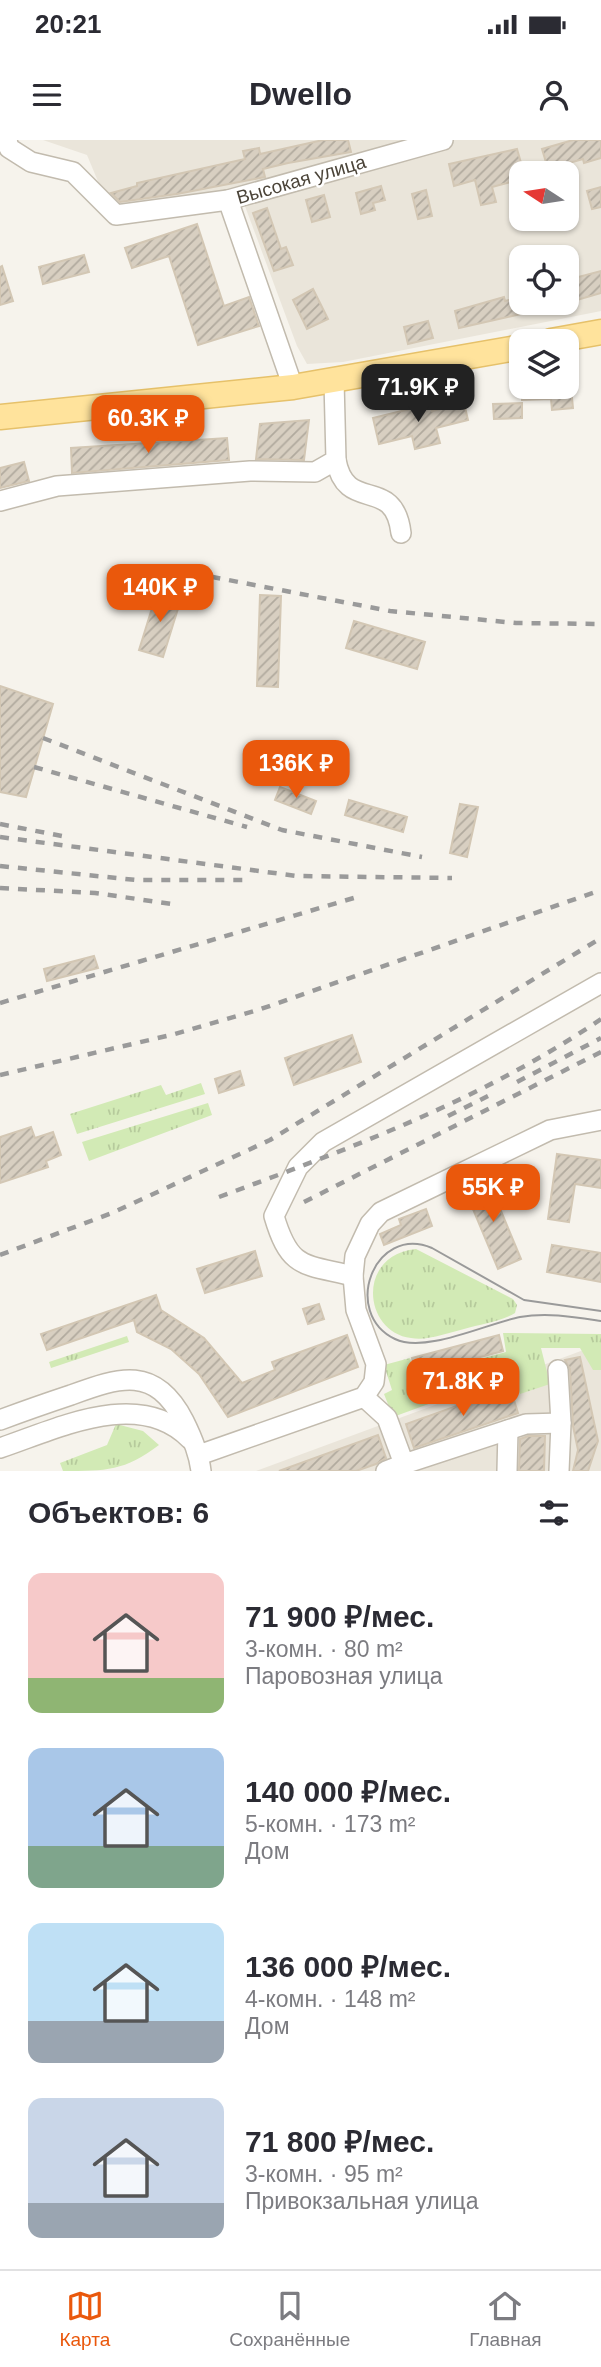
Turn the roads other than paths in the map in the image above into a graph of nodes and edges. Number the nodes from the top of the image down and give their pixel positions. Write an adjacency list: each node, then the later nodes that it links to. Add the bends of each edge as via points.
1 (6, 140): 3 (street, via 9,148 31,162 73,172 116,215)
2 (443, 140): 3 (street, Высокая улица)
3 (228, 200): 8 (street, Высокая улица)
4 (601, 331): 5 (main road)
5 (579, 335)
6 (509, 349): 7 (main road)
7 (334, 381): 8 (main road); 10 (street)
8 (293, 387): 9 (main road)
9 (0, 417)
10 (336, 460): 11 (street, via 315,472 250,471 57,486); 12 (street, via 339,478 350,489 393,506)
11 (0, 501)
12 (401, 533)
13 (601, 983): 15 (street, via 323,1142 299,1167 274,1216 289,1255 307,1266)
14 (601, 1120): 15 (street, via 550,1130 381,1212 362,1238)
15 (353, 1276): 17 (street, via 356,1310 376,1364 374,1382)
16 (558, 1370): 19 (street)
17 (364, 1397): 22 (street); 23 (street, via 387,1418)
18 (0, 1420): 22 (street, via 109,1381 132,1378 156,1387 177,1407)
19 (561, 1423): 20 (street, via 526,1423); 25 (street)
20 (508, 1430): 23 (street); 24 (street)
21 (0, 1448): 22 (street, via 121,1413 144,1415 182,1430)
22 (198, 1456)
23 (408, 1466)
24 (507, 1471)
25 (559, 1471)

